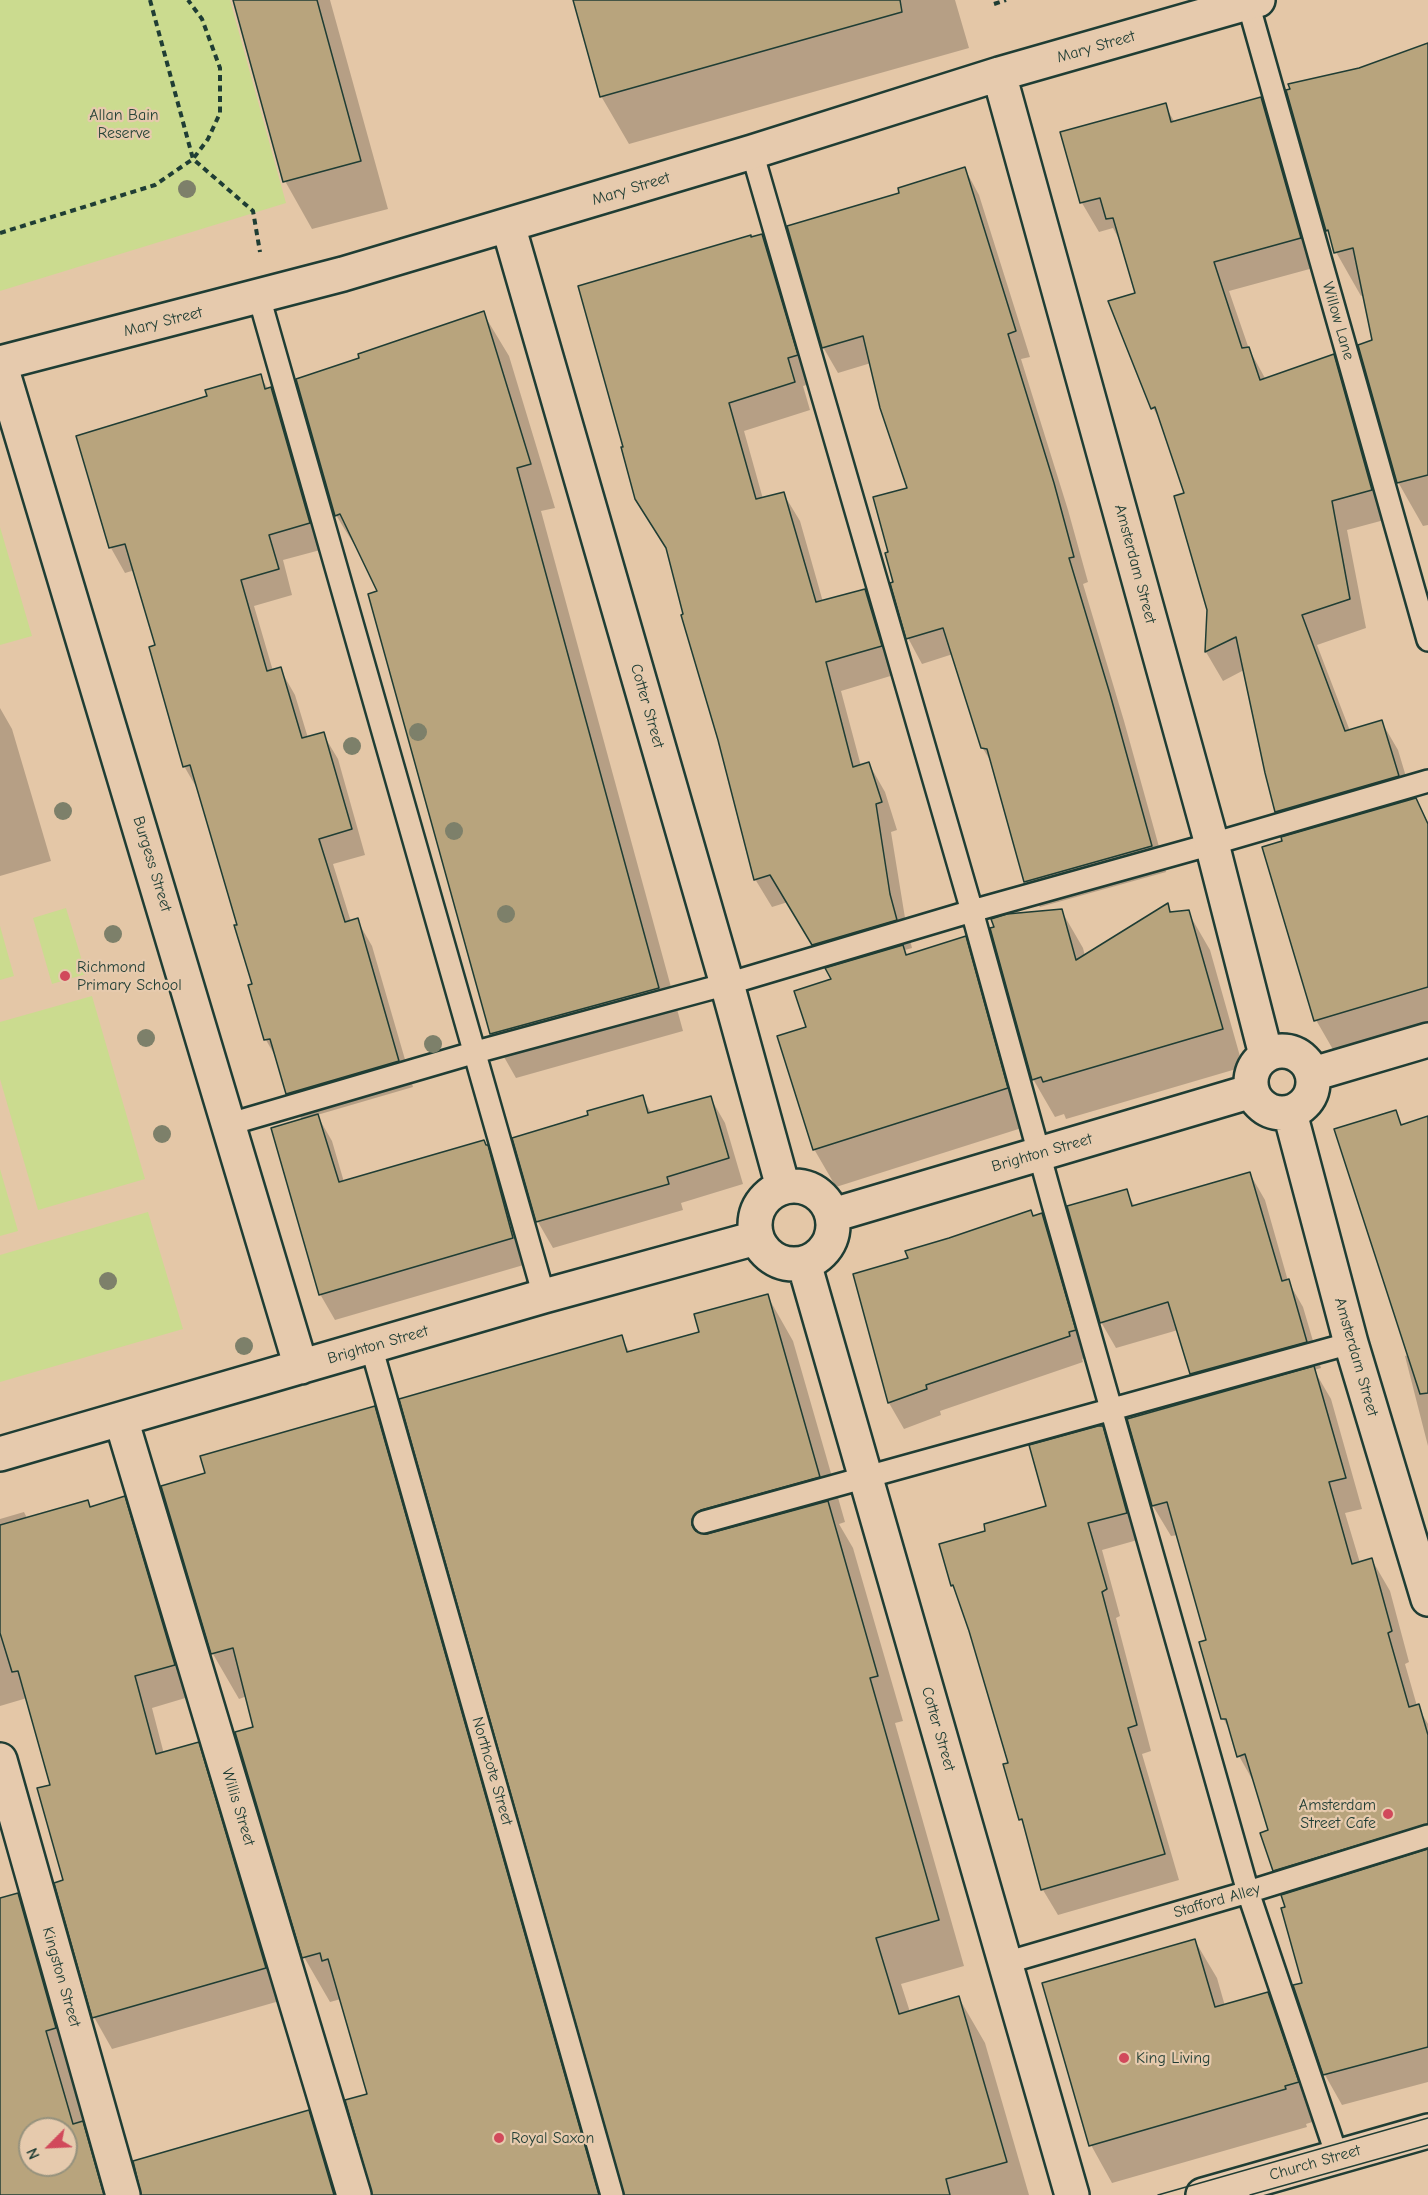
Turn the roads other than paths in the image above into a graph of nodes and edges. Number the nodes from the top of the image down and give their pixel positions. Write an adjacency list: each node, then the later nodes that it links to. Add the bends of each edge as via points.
1 (1253, 1): 2 (street, Mary Street); 7 (lane, Willow Lane)
2 (999, 74): 3 (street, Mary Street); 9 (street, Amsterdam Street)
3 (752, 152): 4 (street, Mary Street); 10 (lane)
4 (508, 225): 5 (street, Mary Street); 11 (street, Cotter Street)
5 (259, 297): 6 (street, Mary Street); 13 (lane)
6 (0, 363): 18 (street, Burgess Street)
7 (1428, 640)
8 (1428, 781): 9 (lane)
9 (1212, 844): 10 (lane); 14 (street, Amsterdam Street)
10 (972, 910): 11 (lane); 19 (lane)
11 (727, 984): 13 (lane); 20 (street, Cotter Street)
12 (1428, 1040): 15 (street)
13 (476, 1052): 18 (lane); 24 (lane)
14 (1266, 1055): 15 (street, via 1294,1053 1309,1065); 16 (street, via 1253,1070)
15 (1313, 1074): 17 (street, via 1312,1094)
16 (1252, 1091): 17 (street, via 1263,1107 1280,1114); 19 (street, Brighton Street)
17 (1290, 1113): 25 (street, Amsterdam Street)
18 (230, 1124): 27 (street, Burgess Street)
19 (1039, 1154): 21 (street, Brighton Street); 28 (lane)
20 (783, 1186): 21 (street, via 796,1185 820,1194); 22 (street, via 759,1206 754,1225)
21 (833, 1215): 23 (street, via 831,1240 815,1259)
22 (756, 1238): 23 (street, via 770,1257 792,1265); 24 (street, Brighton Street)
23 (804, 1263): 31 (street, Cotter Street)
24 (544, 1296): 26 (street, Brighton Street)
25 (1351, 1343): 28 (lane); 33 (street, Amsterdam Street)
26 (371, 1347): 27 (street, Brighton Street); 42 (lane, Northcote Street)
27 (301, 1367): 29 (street, Brighton Street)
28 (1112, 1410): 31 (lane); 36 (lane)
29 (122, 1419): 30 (street, Brighton Street); 41 (street, Willis Street)
30 (0, 1454)
31 (865, 1476): 32 (lane); 37 (street, Cotter Street)
32 (704, 1522)
33 (1428, 1599)
34 (0, 1760): 40 (street, Kingston Street)
35 (1428, 1836): 36 (lane, Stafford Alley)
36 (1248, 1892): 37 (lane, Stafford Alley); 39 (lane)
37 (1005, 1963): 43 (street, Cotter Street)
38 (1428, 2131): 39 (street, Church Street)
39 (1337, 2156): 44 (street, Church Street)
40 (123, 2195)
41 (354, 2195)
42 (612, 2195)
43 (1072, 2195)
44 (1203, 2195)

